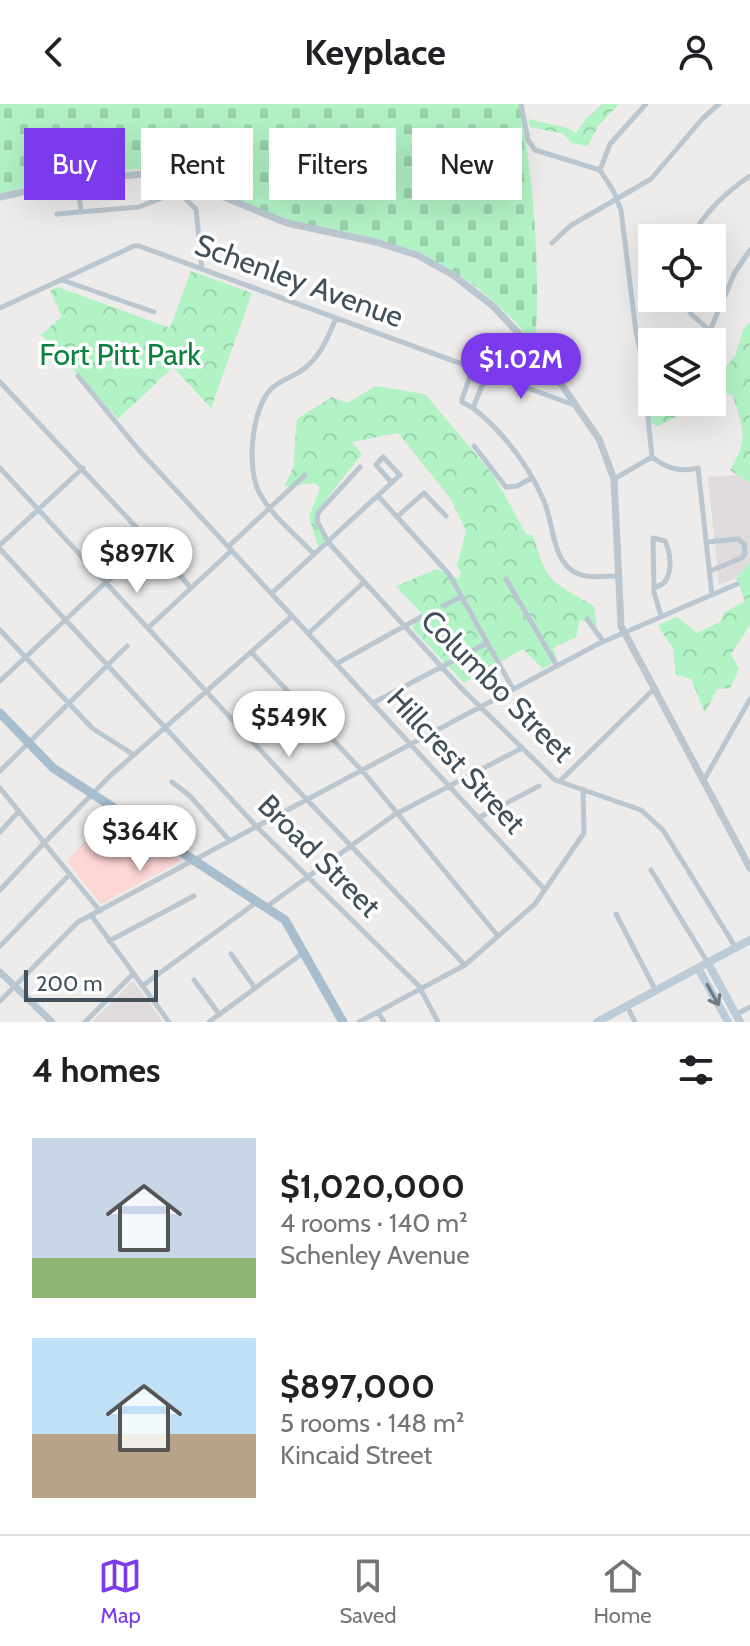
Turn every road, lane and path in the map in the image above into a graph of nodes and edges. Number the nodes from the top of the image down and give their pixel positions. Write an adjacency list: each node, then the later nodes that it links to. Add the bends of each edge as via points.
1 (521, 104): 4 (street, via 535,150)
2 (646, 104): 4 (street, via 610,144)
3 (719, 104): 10 (street, via 651,179)
4 (600, 170): 10 (street)
5 (125, 176): 29 (street, via 171,177 287,223 417,255 453,275 507,319)
6 (750, 176): 13 (street, via 731,189)
7 (24, 192): 8 (street)
8 (0, 197)
9 (80, 200): 11 (street)
10 (617, 200): 14 (street, via 570,226); 24 (street)
11 (81, 210): 12 (street); 16 (street, via 139,207 179,193 196,209)
12 (57, 214)
13 (702, 224)
14 (552, 243)
15 (750, 250): 23 (street)
16 (202, 269): 17 (street, Schenley Avenue, via 134,246); 21 (street, Schenley Avenue)
17 (61, 280): 18 (street); 19 (street)
18 (0, 308)
19 (154, 312)
20 (690, 312): 22 (street)
21 (336, 318): 25 (street, Schenley Avenue); 42 (street, via 315,359 271,389 257,414 254,478)
22 (707, 328)
23 (710, 328)
24 (638, 340)
25 (473, 368): 26 (street, Schenley Avenue); 30 (street, via 462,399)
26 (487, 373): 29 (street, Schenley Avenue); 30 (street)
27 (78, 376): 49 (street, Hillcrest Street)
28 (0, 382): 36 (street)
29 (579, 407): 39 (street)
30 (473, 408): 38 (street, via 504,436)
31 (650, 416): 33 (street)
32 (474, 446): 38 (street, via 506,487)
33 (652, 457): 39 (street); 47 (street, via 670,468 698,468)
34 (360, 467): 46 (street, via 318,513)
35 (0, 468): 43 (street)
36 (83, 468): 43 (street); 58 (street)
37 (305, 475): 42 (street)
38 (532, 478): 53 (street, via 563,563 581,576)
39 (614, 479): 53 (street)
40 (392, 483): 40 (street, via 400,475 383,457 376,465); 41 (street)
41 (378, 496): 44 (street); 46 (street)
42 (271, 508): 49 (street); 50 (street)
43 (38, 509): 48 (street); 55 (street)
44 (398, 516): 45 (street, via 424,493); 62 (street, via 440,562)
45 (446, 516)
46 (328, 542): 50 (street); 56 (street, Columbo Street)
47 (707, 542): 52 (street); 52 (street, via 738,539 745,553)
48 (0, 547): 67 (street, Broad Street)
49 (230, 548): 58 (street); 60 (street, Hillcrest Street)
50 (314, 554): 60 (street)
51 (129, 564): 55 (street)
52 (710, 571): 61 (street)
53 (618, 576): 72 (street)
54 (506, 579): 82 (street)
55 (106, 582): 67 (street); 70 (street)
56 (364, 582): 69 (street, Columbo Street); 73 (street)
57 (737, 584): 61 (street)
58 (190, 587): 70 (street)
59 (654, 587): 59 (street, via 669,579 668,547 653,538); 65 (street)
60 (272, 593): 64 (street, Hillcrest Street)
61 (712, 595): 65 (street)
62 (461, 597): 63 (street); 75 (street)
63 (443, 606)
64 (292, 616): 73 (street, Hillcrest Street); 77 (street)
65 (661, 616): 72 (street)
66 (421, 617): 69 (street)
67 (65, 619): 78 (street); 80 (street, Broad Street)
68 (587, 619): 74 (street)
69 (405, 626): 79 (street); 81 (street, Columbo Street)
70 (148, 628): 86 (street)
71 (0, 630): 78 (street)
72 (623, 632): 74 (street); 85 (street)
73 (309, 633): 79 (street, Hillcrest Street)
74 (603, 641): 82 (street)
75 (487, 643): 81 (street); 84 (street)
76 (127, 646): 80 (street)
77 (252, 653): 86 (street); 98 (street)
78 (25, 657): 83 (street); 88 (street)
79 (336, 664): 89 (street, Hillcrest Street)
80 (108, 666): 88 (street); 92 (street, Broad Street)
81 (442, 666): 89 (street); 90 (street, Columbo Street)
82 (557, 666): 84 (street)
83 (0, 681)
84 (513, 689): 90 (street)
85 (654, 689): 99 (street); 100 (street)
86 (207, 691): 92 (street); 107 (street)
87 (750, 701): 100 (street)
88 (69, 702): 93 (street); 96 (street, via 92,728)
89 (373, 703): 94 (street, Hillcrest Street)
90 (480, 707): 94 (street); 95 (street, Columbo Street)
91 (0, 713): 93 (main road)
92 (165, 727): 96 (street); 111 (street, Broad Street)
93 (28, 742): 97 (street); 106 (main road, via 53,768)
94 (411, 744): 98 (street); 102 (street, Hillcrest Street)
95 (522, 747): 99 (street, Columbo Street); 102 (street)
96 (134, 755): 106 (street)
97 (0, 771)
98 (361, 771): 107 (street); 109 (street)
99 (560, 781): 105 (street, Columbo Street)
100 (703, 781): 117 (street)
101 (172, 782): 113 (street)
102 (450, 786): 109 (street); 110 (street, Hillcrest Street)
103 (539, 786): 110 (street)
104 (0, 788): 108 (street)
105 (583, 789): 122 (street, via 584,833); 132 (street, Columbo Street, via 652,818)
106 (91, 793): 114 (street); 116 (main road)
107 (307, 799): 111 (street); 115 (street)
108 (19, 811): 112 (street); 114 (street)
109 (398, 813): 115 (street); 128 (street)
110 (480, 817): 122 (street, Hillcrest Street)
111 (257, 827): 113 (street); 120 (street, Broad Street)
112 (0, 832)
113 (230, 841): 116 (street)
114 (44, 842): 119 (street); 121 (street)
115 (351, 845): 120 (street); 136 (street)
116 (194, 861): 124 (main road); 125 (street)
117 (750, 868)
118 (651, 870): 135 (street)
119 (70, 874): 125 (street); 131 (street)
120 (307, 877): 124 (street); 144 (street, Broad Street)
121 (0, 890)
122 (545, 890): 128 (street)
123 (194, 896): 130 (street)
124 (261, 905): 133 (main road, via 285,920); 142 (street)
125 (100, 911): 127 (street)
126 (616, 914): 145 (street)
127 (91, 915): 130 (street); 141 (street)
128 (498, 936): 136 (street)
129 (750, 940): 132 (main road)
130 (109, 941): 139 (street)
131 (0, 946)
132 (736, 948): 135 (main road)
133 (304, 953): 143 (street); 156 (main road)
134 (231, 954): 143 (street)
135 (708, 963): 137 (main road); 151 (main road)
136 (465, 965): 144 (street)
137 (698, 968): 145 (main road); 162 (main road, one-way to 162)
138 (0, 972): 141 (street)
139 (133, 974): 142 (street); 153 (street)
140 (194, 980): 150 (street)
141 (15, 985): 146 (street); 152 (street)
142 (142, 986): 154 (street)
143 (255, 988): 150 (street)
144 (421, 990): 149 (street); 159 (street, Broad Street)
145 (656, 991): 147 (main road)
146 (0, 1001)
147 (627, 1006): 160 (main road); 161 (street)
148 (750, 1007): 151 (street)
149 (378, 1012): 157 (street); 158 (street)
150 (219, 1014): 155 (street)
151 (738, 1018)
152 (52, 1022)
153 (85, 1022)
154 (169, 1022)
155 (209, 1022)
156 (343, 1022)
157 (359, 1022)
158 (384, 1022)
159 (438, 1022)
160 (597, 1022)
161 (635, 1022)
162 (728, 1022)

